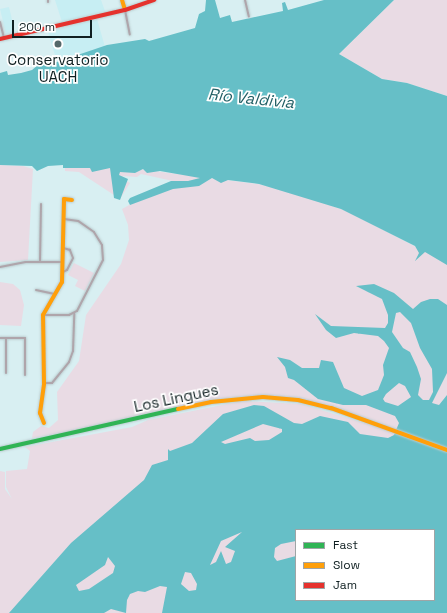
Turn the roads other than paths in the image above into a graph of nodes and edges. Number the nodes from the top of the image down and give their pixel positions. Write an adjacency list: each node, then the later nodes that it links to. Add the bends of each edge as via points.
1 (122, 0): 4 (main road)
2 (154, 0): 4 (main road)
3 (245, 0): 5 (street)
4 (125, 10): 7 (street); 8 (main road)
5 (249, 17)
6 (0, 22): 8 (street)
7 (130, 35)
8 (2, 38)
9 (72, 200): 11 (main road, via 64,199)
10 (41, 204): 13 (street)
11 (64, 219): 12 (main road); 19 (street, via 78,221 89,227 98,236 103,250 98,273)
12 (63, 248): 14 (main road); 16 (street, via 70,250 74,258 68,270)
13 (40, 262): 14 (street); 15 (street)
14 (63, 262): 16 (main road)
15 (1, 266)
16 (63, 272): 18 (main road, via 62,282)
17 (36, 290): 18 (street)
18 (55, 294): 20 (main road)
19 (74, 314): 20 (street); 25 (street, via 71,357 52,383)
20 (43, 315): 25 (main road)
21 (0, 338): 22 (street)
22 (6, 338): 23 (street); 24 (street, via 25,338)
23 (6, 373)
24 (25, 375)
25 (44, 383): 26 (main road, via 40,413)
26 (44, 423)
27 (0, 450): 28 (main road, Los Lingues, via 237,398 298,400 357,417)
28 (447, 450)

